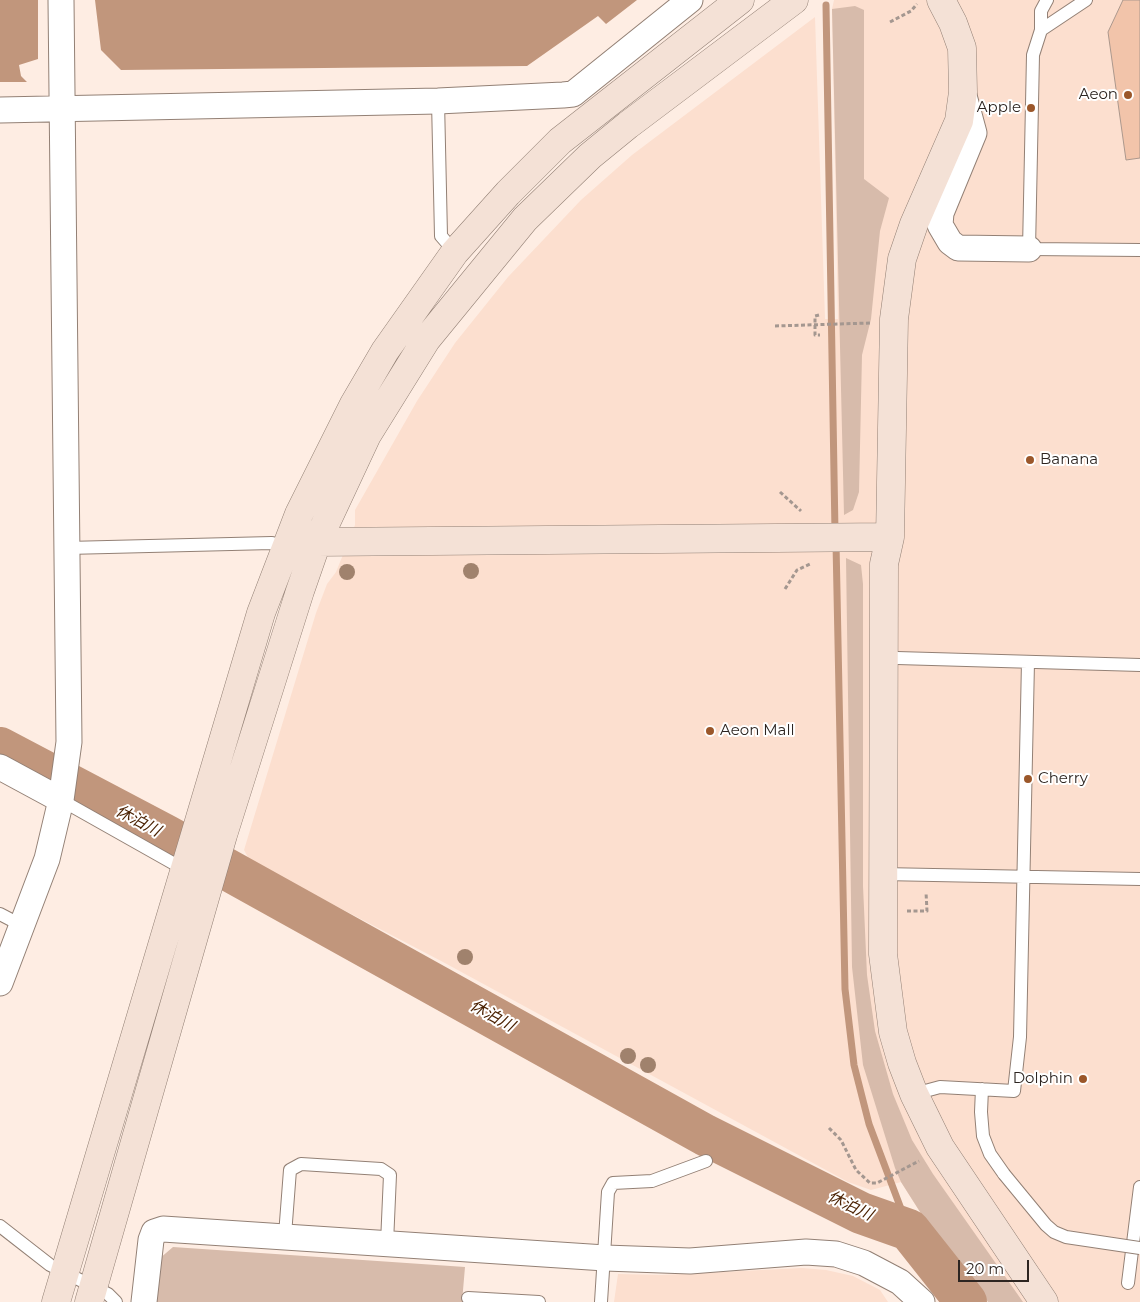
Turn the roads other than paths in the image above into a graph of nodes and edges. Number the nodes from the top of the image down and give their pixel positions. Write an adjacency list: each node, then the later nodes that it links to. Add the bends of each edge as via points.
1 (61, 0): 12 (street)
2 (690, 0): 10 (street)
3 (740, 0): 14 (street)
4 (794, 0): 19 (street, via 628,125 590,156 525,219 426,340 367,435)
5 (1047, 0): 8 (lane, via 1041,11)
6 (1086, 0): 8 (lane)
7 (930, 2): 9 (street, via 953,23 962,48)
8 (1041, 30): 15 (lane, via 1033,55)
9 (963, 92): 15 (street, via 974,133 941,213 940,224 950,242 958,248); 18 (street, via 959,121 902,259 892,344)
10 (573, 94): 11 (street); 14 (street)
11 (438, 101): 12 (street); 17 (lane, via 441,236)
12 (63, 109): 13 (street); 21 (street)
13 (0, 110)
14 (591, 117): 17 (street, via 560,141)
15 (1029, 249): 16 (lane)
16 (1140, 250)
17 (455, 252): 20 (street, via 385,351 354,404 298,514)
18 (890, 537): 19 (street); 22 (street, via 898,564); 28 (street, via 884,564)
19 (317, 542): 31 (street)
20 (285, 547): 21 (lane, via 272,543); 27 (street, via 261,613)
21 (67, 548): 26 (street, via 68,742)
22 (897, 658): 23 (lane); 28 (street, via 895,798)
23 (1028, 662): 24 (lane); 29 (lane)
24 (1140, 665)
25 (0, 767): 26 (street)
26 (62, 795): 27 (lane); 32 (street, via 47,859)
27 (185, 866): 31 (lane); 43 (street)
28 (882, 874): 29 (lane); 35 (street, via 887,993 902,1063)
29 (1023, 877): 30 (lane); 34 (lane, via 1020,1037 1014,1091)
30 (1140, 879)
31 (210, 880): 45 (street)
32 (10, 920): 33 (street)
33 (0, 983)
34 (982, 1090): 35 (lane, via 940,1087); 41 (lane, bridge, via 983,1136 990,1154 1054,1232 1066,1237)
35 (914, 1094): 53 (street, via 940,1148)
36 (706, 1161): 42 (lane, via 652,1181 613,1183 608,1192)
37 (1140, 1187): 44 (lane)
38 (0, 1226): 43 (lane)
39 (285, 1236): 40 (street); 40 (lane, via 290,1170 301,1164 381,1169 390,1175); 49 (street, via 163,1229 154,1232)
40 (387, 1243): 42 (street)
41 (1140, 1248)
42 (605, 1258): 51 (lane); 52 (street, via 690,1261 806,1252 836,1254 864,1263 900,1282)
43 (64, 1274): 45 (lane); 47 (street)
44 (1128, 1283)
45 (91, 1295): 48 (lane, via 108,1294)
46 (468, 1298): 50 (lane)
47 (56, 1302)
48 (116, 1302)
49 (144, 1302)
50 (539, 1302)
51 (601, 1302)
52 (922, 1302)
53 (1044, 1302)

